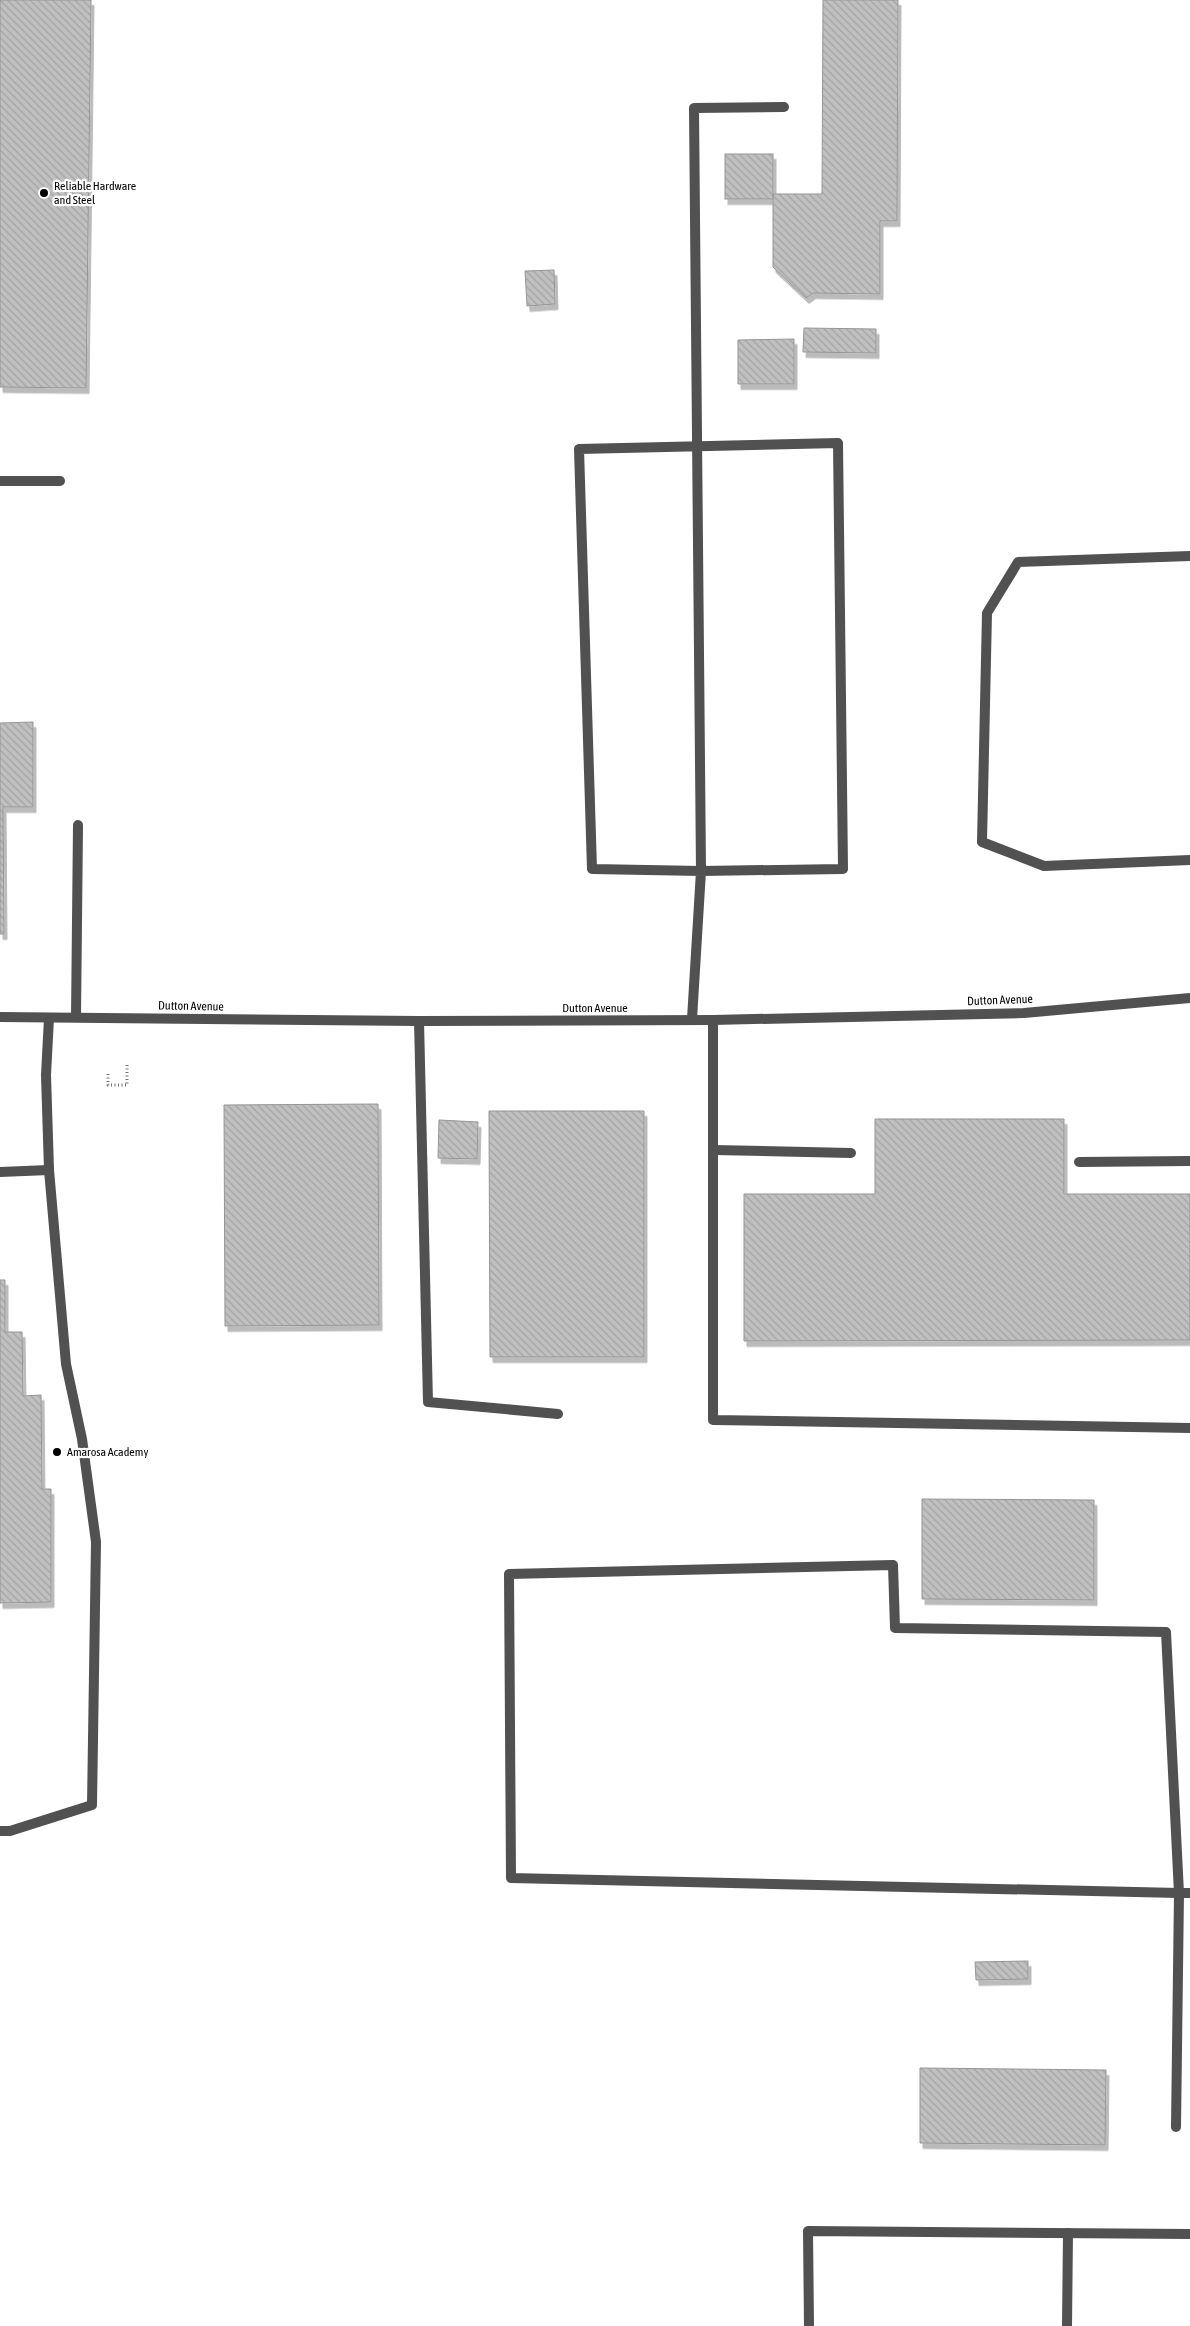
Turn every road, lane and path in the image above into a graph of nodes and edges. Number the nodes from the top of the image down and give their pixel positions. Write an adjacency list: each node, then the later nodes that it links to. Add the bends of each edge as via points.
1 (784, 107): 2 (street, via 694,108)
2 (697, 446): 8 (street); 8 (street, via 579,449 592,869); 8 (street, via 838,443 843,869)
3 (60, 481): 4 (street)
4 (0, 482)
5 (1190, 556): 7 (street, via 1018,562 987,613 982,842 1044,866)
6 (78, 825): 11 (street)
7 (1190, 860)
8 (701, 871): 13 (street)
9 (1190, 998): 14 (street, Dutton Avenue, via 1024,1013)
10 (0, 1017): 12 (street, Dutton Avenue)
11 (76, 1017): 12 (street, Dutton Avenue); 15 (street, Dutton Avenue)
12 (49, 1018): 22 (street, via 46,1075)
13 (692, 1019): 14 (street, Dutton Avenue); 15 (street, Dutton Avenue)
14 (713, 1020): 18 (street)
15 (419, 1021): 24 (street, via 428,1402)
16 (127, 1065): 17 (path, via 128,1084 108,1084)
17 (108, 1074)
18 (713, 1150): 19 (street); 25 (street, via 713,1420)
19 (851, 1153)
20 (1190, 1161): 21 (street)
21 (1079, 1162)
22 (49, 1170): 23 (street); 26 (street, via 66,1364 82,1439 96,1542 92,1805 10,1831)
23 (0, 1172)
24 (558, 1414)
25 (1190, 1428)
26 (0, 1831)
27 (1179, 1893): 27 (street, via 512,1878 509,1574 894,1565 895,1628 1166,1632); 28 (street); 29 (street)
28 (1190, 1893)
29 (1176, 2127)
30 (1068, 2233): 31 (street); 32 (street, via 808,2231); 33 (street)
31 (1190, 2234)
32 (808, 2326)
33 (1067, 2326)

